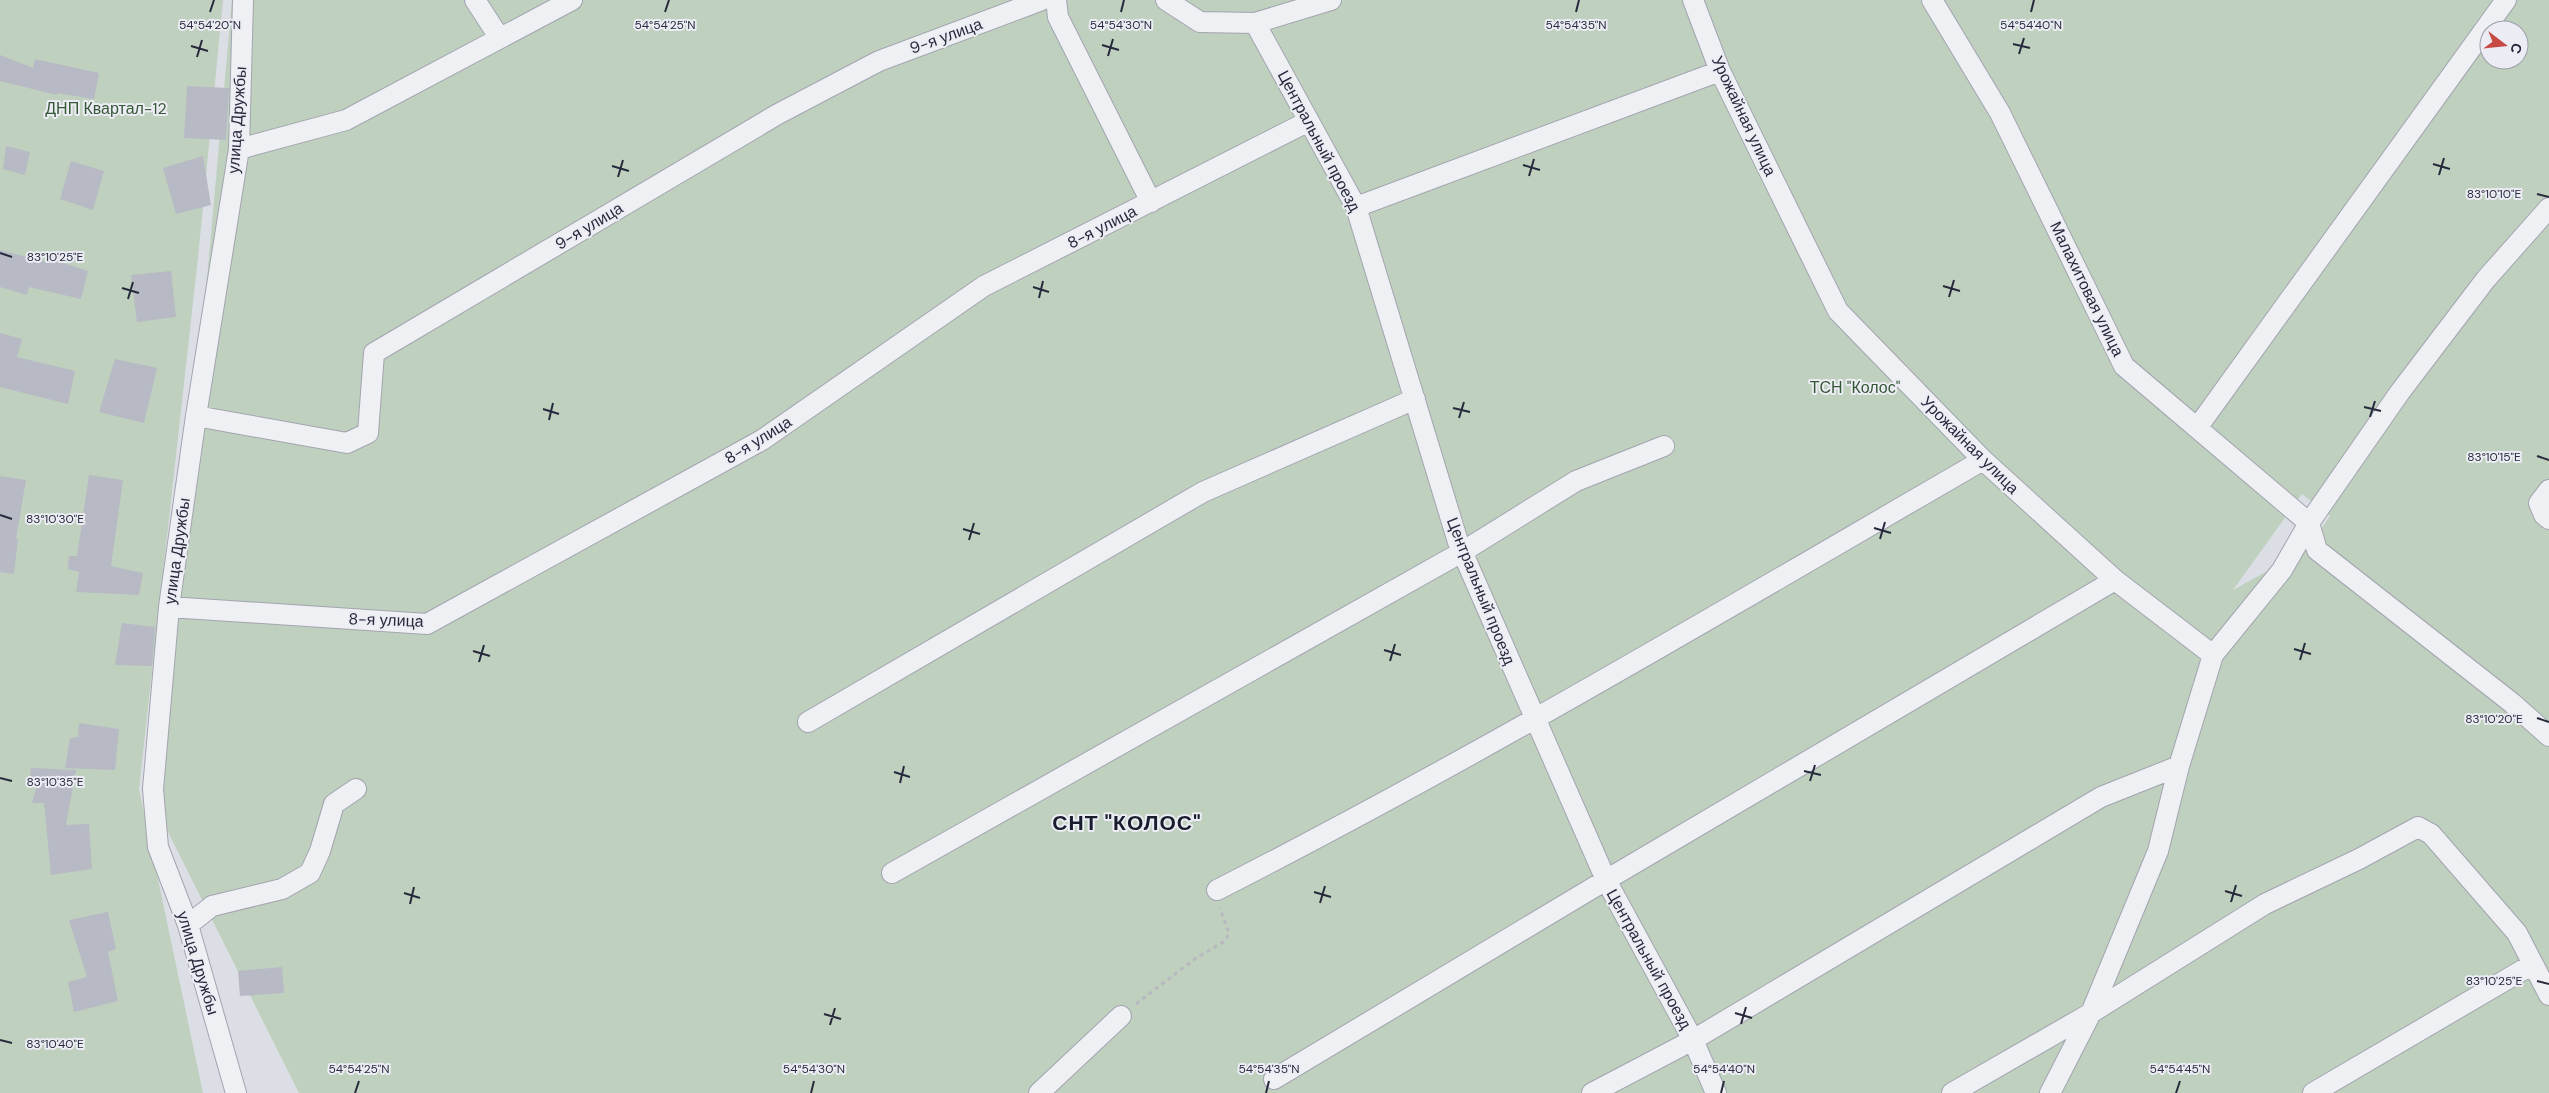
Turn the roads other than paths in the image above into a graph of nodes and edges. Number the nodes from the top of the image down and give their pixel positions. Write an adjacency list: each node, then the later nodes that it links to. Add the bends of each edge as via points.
1 (243, 0): 15 (lane, улица Дружбы)
2 (475, 0): 12 (lane)
3 (572, 0): 12 (lane)
4 (1042, 0): 20 (lane, 9-я улица, via 879,61 778,114 374,353 368,433 347,443)
5 (1056, 0): 16 (lane, via 1058,18)
6 (1166, 0): 11 (lane, via 1200,22)
7 (1331, 0): 11 (lane)
8 (1693, 0): 13 (lane, Урожайная улица)
9 (1932, 0): 21 (lane, Малахитовая улица, via 2000,113 2124,366)
10 (2506, 0): 21 (lane)
11 (1255, 23): 14 (lane, Центральный проезд)
12 (499, 37): 15 (lane, via 346,120)
13 (1720, 71): 17 (lane); 23 (lane, Урожайная улица, via 1838,311)
14 (1309, 121): 16 (lane, 8-я улица); 17 (lane, Центральный проезд)
15 (239, 149): 20 (lane, улица Дружбы)
16 (1151, 202): 29 (lane, 8-я улица, via 984,286 762,440 427,624)
17 (1356, 207): 19 (lane, Центральный проезд)
18 (2549, 208): 26 (lane, via 2486,279 2400,392)
19 (1414, 399): 27 (lane, Центральный проезд); 32 (lane, via 1203,492)
20 (196, 416): 29 (lane, улица Дружбы)
21 (2197, 428): 26 (lane, Малахитовая улица)
22 (1664, 446): 27 (lane, via 1576,481)
23 (1983, 460): 28 (lane, Урожайная улица); 31 (lane)
24 (2549, 490): 25 (lane, via 2539,503)
25 (2549, 519)
26 (2310, 523): 30 (lane, via 2282,570); 33 (lane, via 2317,550 2497,691)
27 (1462, 552): 31 (lane, Центральный проезд); 36 (lane)
28 (2115, 580): 30 (lane, Урожайная улица); 37 (lane)
29 (169, 608): 39 (lane, улица Дружбы, via 153,789 158,846)
30 (2213, 655): 34 (lane)
31 (1535, 719): 37 (lane, Центральный проезд); 38 (lane, via 1317,840)
32 (808, 722)
33 (2549, 736)
34 (2179, 766): 42 (lane, via 2158,850); 44 (lane, via 2101,797)
35 (356, 789): 39 (lane, via 334,804 310,873 282,890 212,906)
36 (892, 873)
37 (1606, 880): 44 (lane, Центральный проезд); 45 (lane)
38 (1217, 890)
39 (188, 925): 46 (lane, улица Дружбы)
40 (2533, 964): 41 (lane); 42 (lane, via 2517,934 2431,834 2418,827 2265,904); 52 (lane)
41 (2549, 995)
42 (2091, 1013): 50 (lane); 51 (lane)
43 (1121, 1016): 47 (lane)
44 (1693, 1040): 48 (lane); 49 (lane, Центральный проезд)
45 (1274, 1079)
46 (236, 1093)
47 (1039, 1093)
48 (1592, 1093)
49 (1716, 1093)
50 (1952, 1093)
51 (2050, 1093)
52 (2313, 1093)

